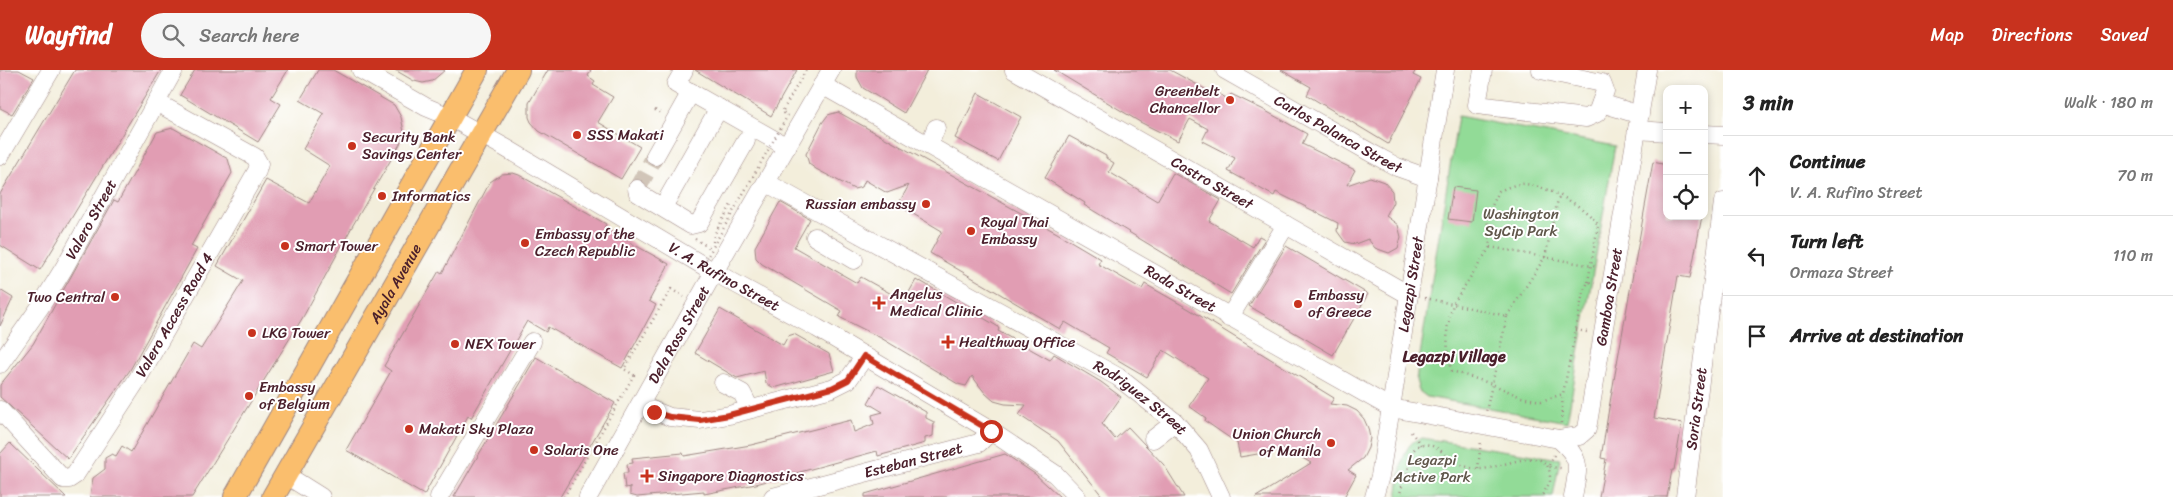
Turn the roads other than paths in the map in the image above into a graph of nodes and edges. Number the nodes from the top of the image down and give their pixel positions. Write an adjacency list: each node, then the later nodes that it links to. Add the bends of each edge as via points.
1 (51, 70): 30 (street)
2 (174, 70): 17 (street, Valero Street)
3 (361, 70): 20 (street, V. A. Rufino Street)
4 (374, 70): 20 (street)
5 (477, 70): 20 (main road)
6 (518, 70): 26 (main road, Ayala Avenue)
7 (684, 70): 16 (street, via 676,84)
8 (831, 70): 15 (street, Dela Rosa Street)
9 (1014, 70): 37 (street, Castro Street, via 1065,109)
10 (1225, 70): 32 (street, Carlos Palanca Street, via 1397,167)
11 (1445, 70): 32 (street, Legazpi Street)
12 (1484, 70): 18 (street, via 1477,105 1586,118 1592,117)
13 (1541, 70): 18 (street, via 1602,84 1605,91)
14 (1647, 70): 21 (street, Gamboa Street)
15 (822, 85): 28 (street, Rada Street); 29 (street, Dela Rosa Street)
16 (691, 92): 19 (street); 31 (street)
17 (156, 102): 47 (street, Valero Street, via 45,300); 52 (street, Valero Access Road 4, via 255,157 257,171 138,380 75,476 63,478)
18 (1601, 104): 21 (street)
19 (719, 108): 29 (street); 36 (street)
20 (450, 117): 26 (street, V. A. Rufino Street); 58 (main road)
21 (1639, 122): 23 (street); 56 (street, Gamboa Street, via 1587,429 1579,436)
22 (936, 128): 28 (street)
23 (1663, 131)
24 (1708, 134): 25 (street)
25 (1723, 134)
26 (481, 135): 42 (street, V. A. Rufino Street); 57 (main road, Ayala Avenue)
27 (746, 142): 36 (street, via 699,223 691,225)
28 (929, 144): 44 (street, Rada Street, via 1020,189)
29 (787, 147): 33 (street, Dela Rosa Street)
30 (0, 156)
31 (655, 156)
32 (1428, 178): 43 (street, Legazpi Street)
33 (767, 183): 38 (street, Rodriguez Street); 42 (street, Dela Rosa Street)
34 (637, 189): 36 (street, via 638,193)
35 (1723, 202): 68 (street, Soria Street)
36 (663, 207)
37 (1286, 225): 43 (street, Castro Street); 44 (street)
38 (850, 229): 40 (street); 53 (street, Rodriguez Street, via 1118,377)
39 (815, 236): 40 (street)
40 (838, 251): 41 (street)
41 (854, 260)
42 (714, 272): 46 (street, V. A. Rufino Street); 49 (street, Dela Rosa Street)
43 (1417, 297): 50 (street, Legazpi Street)
44 (1229, 318): 50 (street, Rada Street)
45 (532, 342): 61 (street)
46 (864, 356): 51 (street, via 848,380 832,388); 54 (street, V. A. Rufino Street)
47 (0, 364)
48 (723, 384): 51 (street, via 742,394)
49 (640, 405): 51 (street, via 670,417 700,420); 62 (street, Dela Rosa Street)
50 (1391, 408): 56 (street, Rada Street); 66 (street, Legazpi Street)
51 (750, 409)
52 (0, 410)
53 (1175, 422): 55 (street); 65 (street, Rodriguez Street, via 1198,450)
54 (991, 431): 63 (street, Esteban Street, via 979,442); 64 (street, V. A. Rufino Street, via 1054,474)
55 (1153, 438)
56 (1559, 439): 67 (street, via 1573,451 1577,460)
57 (286, 475): 59 (main road, Ayala Avenue); 60 (street)
58 (235, 497)
59 (273, 497)
60 (321, 497)
61 (440, 497)
62 (588, 497)
63 (773, 497)
64 (1077, 497)
65 (1221, 497)
66 (1374, 497)
67 (1574, 497)
68 (1685, 497)

